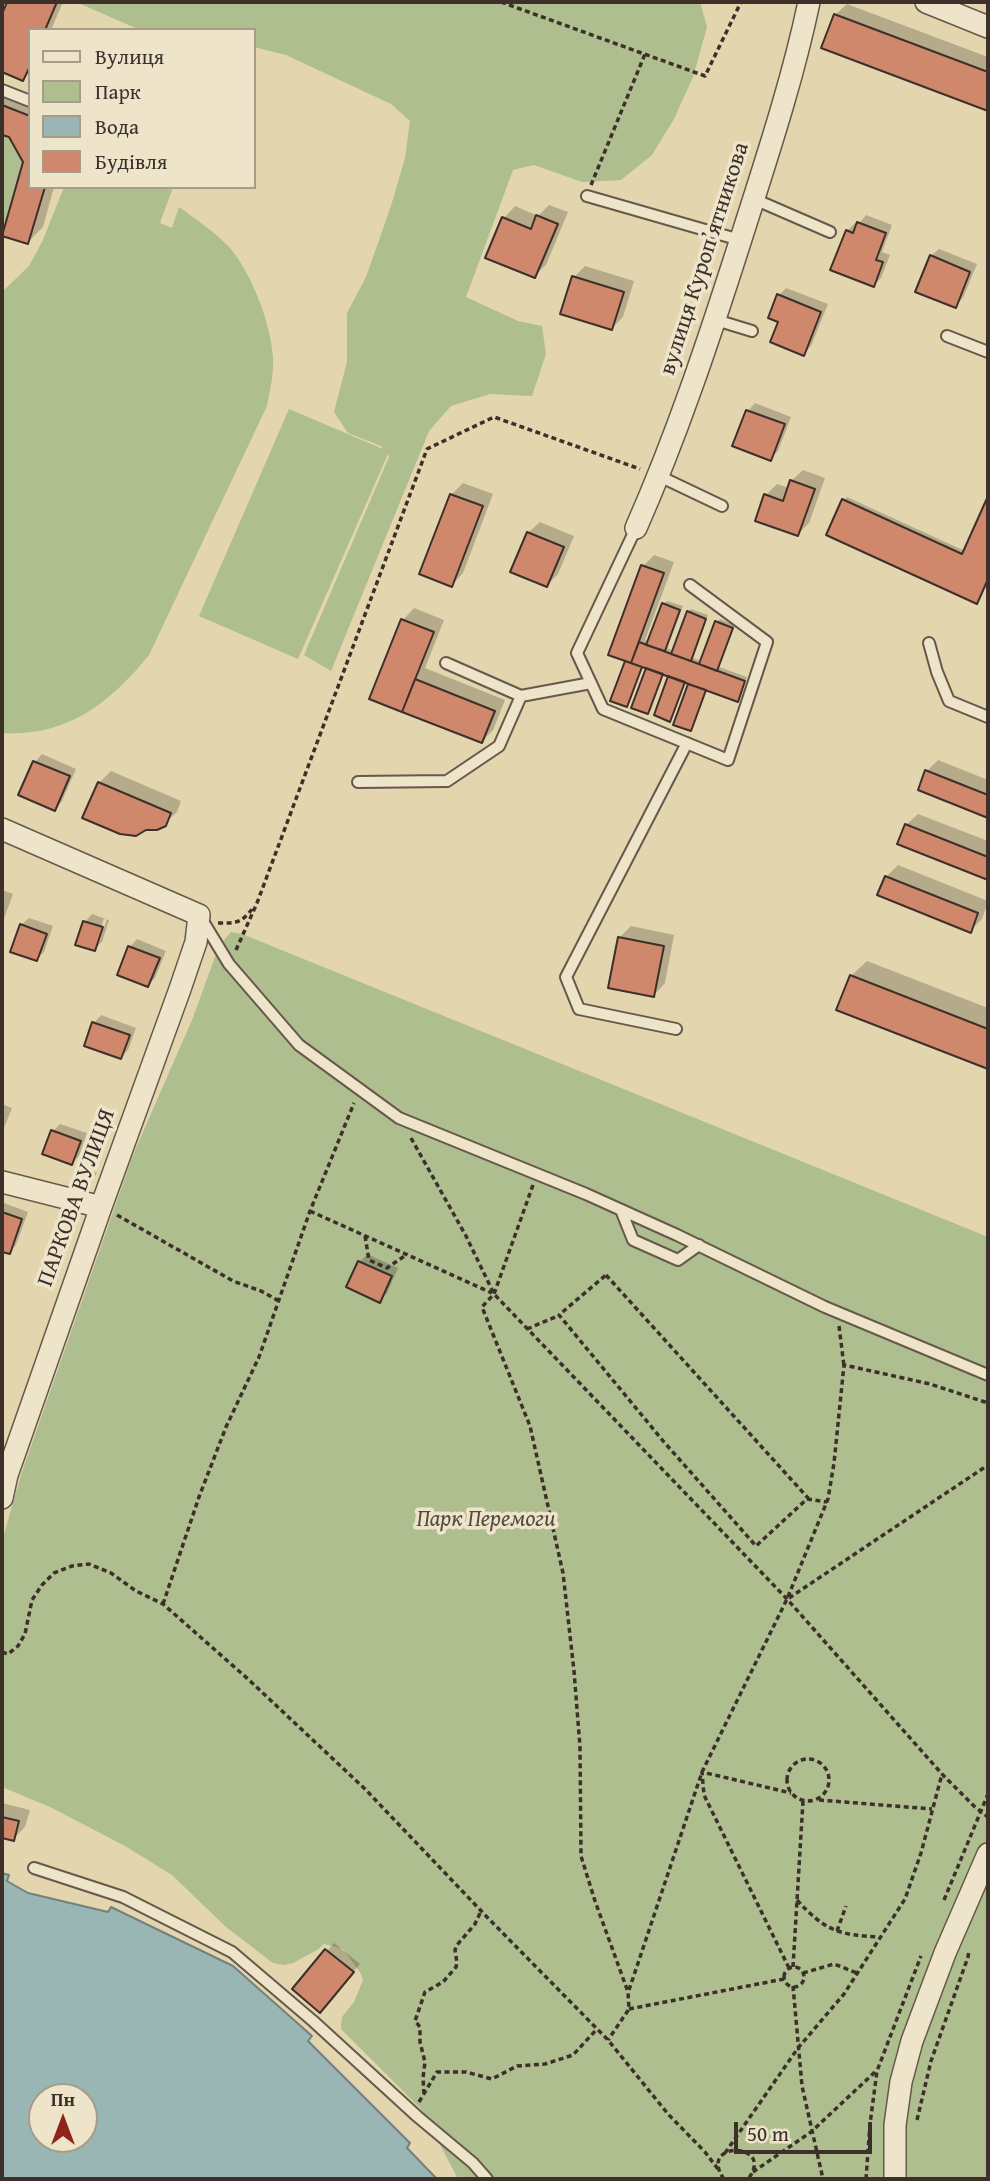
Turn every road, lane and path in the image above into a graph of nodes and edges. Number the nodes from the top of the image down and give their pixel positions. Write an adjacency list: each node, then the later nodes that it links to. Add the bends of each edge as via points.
1 (501, 2): 6 (path)
2 (741, 2): 6 (path, via 705,76)
3 (809, 2): 10 (street, вулиця Куропʼятникова)
4 (926, 2): 5 (street)
5 (988, 27)
6 (645, 54): 9 (path)
7 (2, 90): 8 (lane)
8 (28, 100)
9 (587, 196): 12 (lane)
10 (754, 200): 11 (lane); 12 (street, вулиця Куропʼятникова)
11 (830, 232)
12 (740, 240): 13 (street, вулиця Куропʼятникова)
13 (716, 320): 14 (lane); 17 (street, вулиця Куропʼятникова)
14 (752, 331)
15 (947, 336): 16 (lane)
16 (988, 352)
17 (659, 476): 18 (lane); 19 (street, вулиця Куропʼятникова); 29 (path, via 494,417 427,449)
18 (722, 506)
19 (636, 528): 23 (lane, via 576,653)
20 (690, 585): 26 (lane, via 767,642 728,760)
21 (929, 643): 25 (lane, via 949,701)
22 (446, 663): 24 (lane)
23 (591, 683): 24 (lane); 26 (lane, via 603,709)
24 (521, 696): 27 (lane, via 499,746 447,781)
25 (988, 717)
26 (687, 743): 32 (lane, via 566,976 579,1009)
27 (358, 782)
28 (2, 829): 30 (street)
29 (257, 903): 30 (path, via 243,921 234,923 218,923); 31 (path)
30 (199, 915): 31 (lane); 37 (street, ПАРКОВА ВУЛИЦЯ, via 196,942)
31 (229, 964): 33 (lane, via 299,1045)
32 (676, 1029)
33 (360, 1089): 34 (lane); 39 (path)
34 (399, 1118): 35 (lane); 43 (path)
35 (537, 1174): 38 (lane); 43 (path)
36 (2, 1182): 37 (street)
37 (101, 1207): 44 (path, via 233,1281); 52 (street, ПАРКОВА ВУЛИЦЯ)
38 (621, 1210): 41 (lane); 41 (lane, via 633,1240 678,1260)
39 (310, 1211): 40 (path); 44 (path)
40 (365, 1236): 42 (path); 42 (path, via 369,1261 387,1268)
41 (699, 1245): 45 (lane)
42 (406, 1255): 43 (path)
43 (494, 1294): 47 (path); 79 (path, via 482,1307 530,1426 563,1573 580,1746 581,1856)
44 (279, 1301): 57 (path, via 226,1427)
45 (837, 1312): 48 (path); 49 (lane)
46 (560, 1315): 47 (path); 54 (path, via 606,1276); 54 (path, via 757,1546)
47 (527, 1329): 56 (path)
48 (845, 1366): 50 (path, via 930,1384); 55 (path)
49 (988, 1375)
50 (988, 1403)
51 (988, 1465): 56 (path)
52 (5, 1474): 53 (street, ПАРКОВА ВУЛИЦЯ)
53 (2, 1498)
54 (807, 1499): 55 (path)
55 (827, 1502): 56 (path)
56 (787, 1599): 59 (path); 60 (path)
57 (163, 1604): 58 (path, via 111,1573 89,1564 72,1566 54,1573 42,1585 32,1600 18,1646 8,1654); 70 (path, via 365,1789)
58 (2, 1652)
59 (702, 1772): 61 (path); 74 (path, via 704,1795); 79 (path)
60 (942, 1774): 64 (path); 65 (path)
61 (791, 1793): 62 (path, via 789,1773 797,1763 810,1759 822,1765 829,1776 827,1790); 63 (path)
62 (817, 1799): 63 (path); 64 (path)
63 (803, 1801): 68 (path)
64 (932, 1809): 72 (path, via 905,1899)
65 (988, 1817)
66 (988, 1854): 96 (street, via 912,2040 895,2125)
67 (34, 1868): 86 (lane, via 123,1897 232,1952)
68 (797, 1900): 71 (path); 74 (path)
69 (846, 1906): 71 (path)
70 (481, 1911): 81 (path); 85 (path, via 457,1945 456,1968 425,1992 416,2014 425,2062)
71 (836, 1931): 72 (path)
72 (879, 1937): 76 (path)
73 (970, 1944): 87 (path, via 931,2061)
74 (791, 1968): 75 (path); 77 (path)
75 (803, 1973): 76 (path, via 834,1964); 78 (path, via 801,1983)
76 (857, 1973): 83 (path)
77 (784, 1979): 78 (path); 80 (path)
78 (793, 1986): 83 (path)
79 (628, 1992): 80 (path)
80 (629, 2009): 82 (path)
81 (597, 2029): 82 (path); 85 (path, via 573,2055 517,2066 492,2079 466,2072 437,2072)
82 (608, 2040): 90 (path)
83 (798, 2048): 88 (path); 89 (path)
84 (877, 2071): 88 (path)
85 (424, 2094): 86 (path)
86 (412, 2112): 92 (lane)
87 (916, 2126)
88 (811, 2132): 91 (path); 95 (path)
89 (725, 2153): 90 (path); 91 (path, via 735,2149 746,2152 753,2160)
90 (718, 2169): 93 (path)
91 (753, 2172): 94 (path)
92 (487, 2179)
93 (724, 2179)
94 (748, 2179)
95 (823, 2179)
96 (895, 2179)

